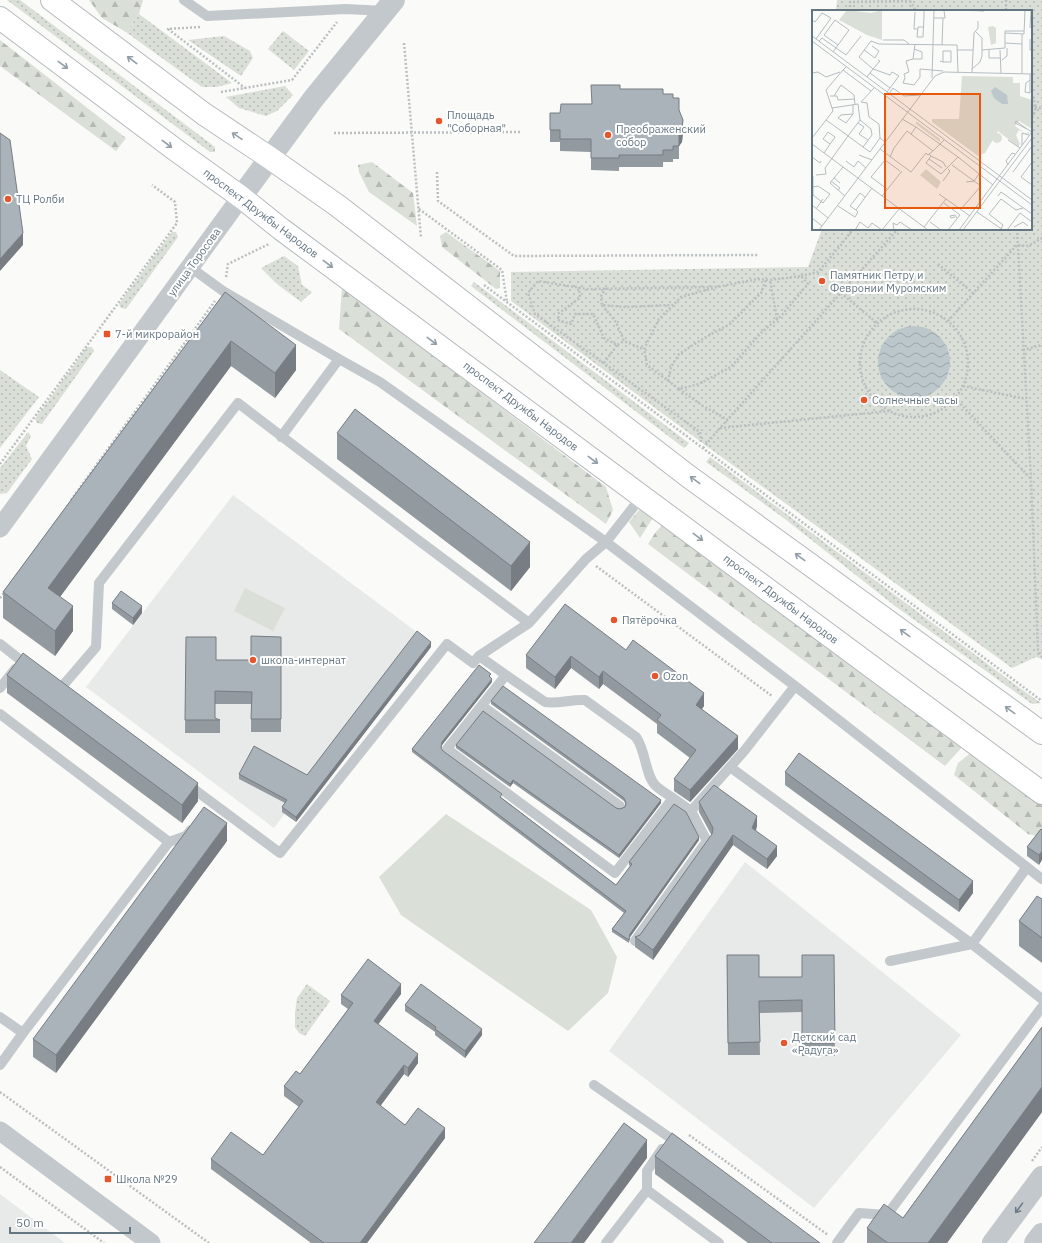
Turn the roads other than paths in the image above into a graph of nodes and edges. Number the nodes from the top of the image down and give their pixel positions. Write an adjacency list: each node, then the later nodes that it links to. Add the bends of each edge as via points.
1 (52, 0): 5 (main road, one-way to 1, via 204,114)
2 (184, 0): 3 (lane, via 207,16)
3 (390, 6): 5 (street, улица Торосова, via 314,98)
4 (0, 18): 6 (main road, проспект Дружбы Народов, one-way to 6)
5 (270, 158): 6 (street, улица Торосова); 24 (main road, one-way to 5, via 688,476 338,206)
6 (241, 197): 7 (street, улица Торосова); 10 (main road, проспект Дружбы Народов, one-way to 10)
7 (190, 267): 8 (lane, via 223,291); 11 (street, улица Торосова)
8 (339, 359): 9 (lane); 12 (lane, via 380,382)
9 (281, 437): 13 (lane); 21 (lane, via 238,403 99,583 96,647)
10 (642, 496): 12 (lane); 27 (main road, проспект Дружбы Народов, one-way to 27)
11 (2, 520)
12 (606, 542): 13 (lane, via 586,559); 19 (lane)
13 (529, 623): 15 (lane)
14 (0, 644): 16 (lane)
15 (479, 656): 18 (lane); 26 (lane, via 473,663 447,644 280,853 209,804)
16 (21, 661): 17 (lane); 20 (lane)
17 (38, 673)
18 (506, 675): 22 (lane); 28 (lane, via 545,702 585,700 636,737 641,744 655,785)
19 (795, 686): 25 (lane); 33 (lane)
20 (0, 688)
21 (61, 689)
22 (482, 706): 28 (lane, via 447,749 615,874); 29 (lane)
23 (0, 714): 32 (lane)
24 (1040, 727)
25 (730, 767): 30 (lane); 36 (lane)
26 (180, 778)
27 (1042, 793)
28 (673, 798): 30 (lane)
29 (620, 806)
30 (691, 811): 35 (lane, via 707,841)
31 (194, 824): 32 (lane, via 186,836)
32 (169, 842): 41 (lane)
33 (1027, 867): 34 (lane); 36 (lane)
34 (1042, 879)
35 (635, 941)
36 (972, 944): 37 (lane); 38 (lane)
37 (890, 961)
38 (1042, 999)
39 (1042, 1007): 50 (lane, via 887,1215 859,1213)
40 (0, 1016): 41 (lane)
41 (23, 1033): 42 (lane)
42 (0, 1065)
43 (594, 1085): 45 (lane)
44 (0, 1131): 51 (street)
45 (670, 1138): 46 (lane); 48 (lane, via 647,1171)
46 (689, 1151)
47 (1042, 1177): 54 (street, one-way to 54)
48 (647, 1190): 52 (lane); 53 (lane)
49 (1042, 1234): 55 (street)
50 (838, 1242)
51 (152, 1243)
52 (606, 1243)
53 (719, 1243)
54 (993, 1243)
55 (1036, 1243)

